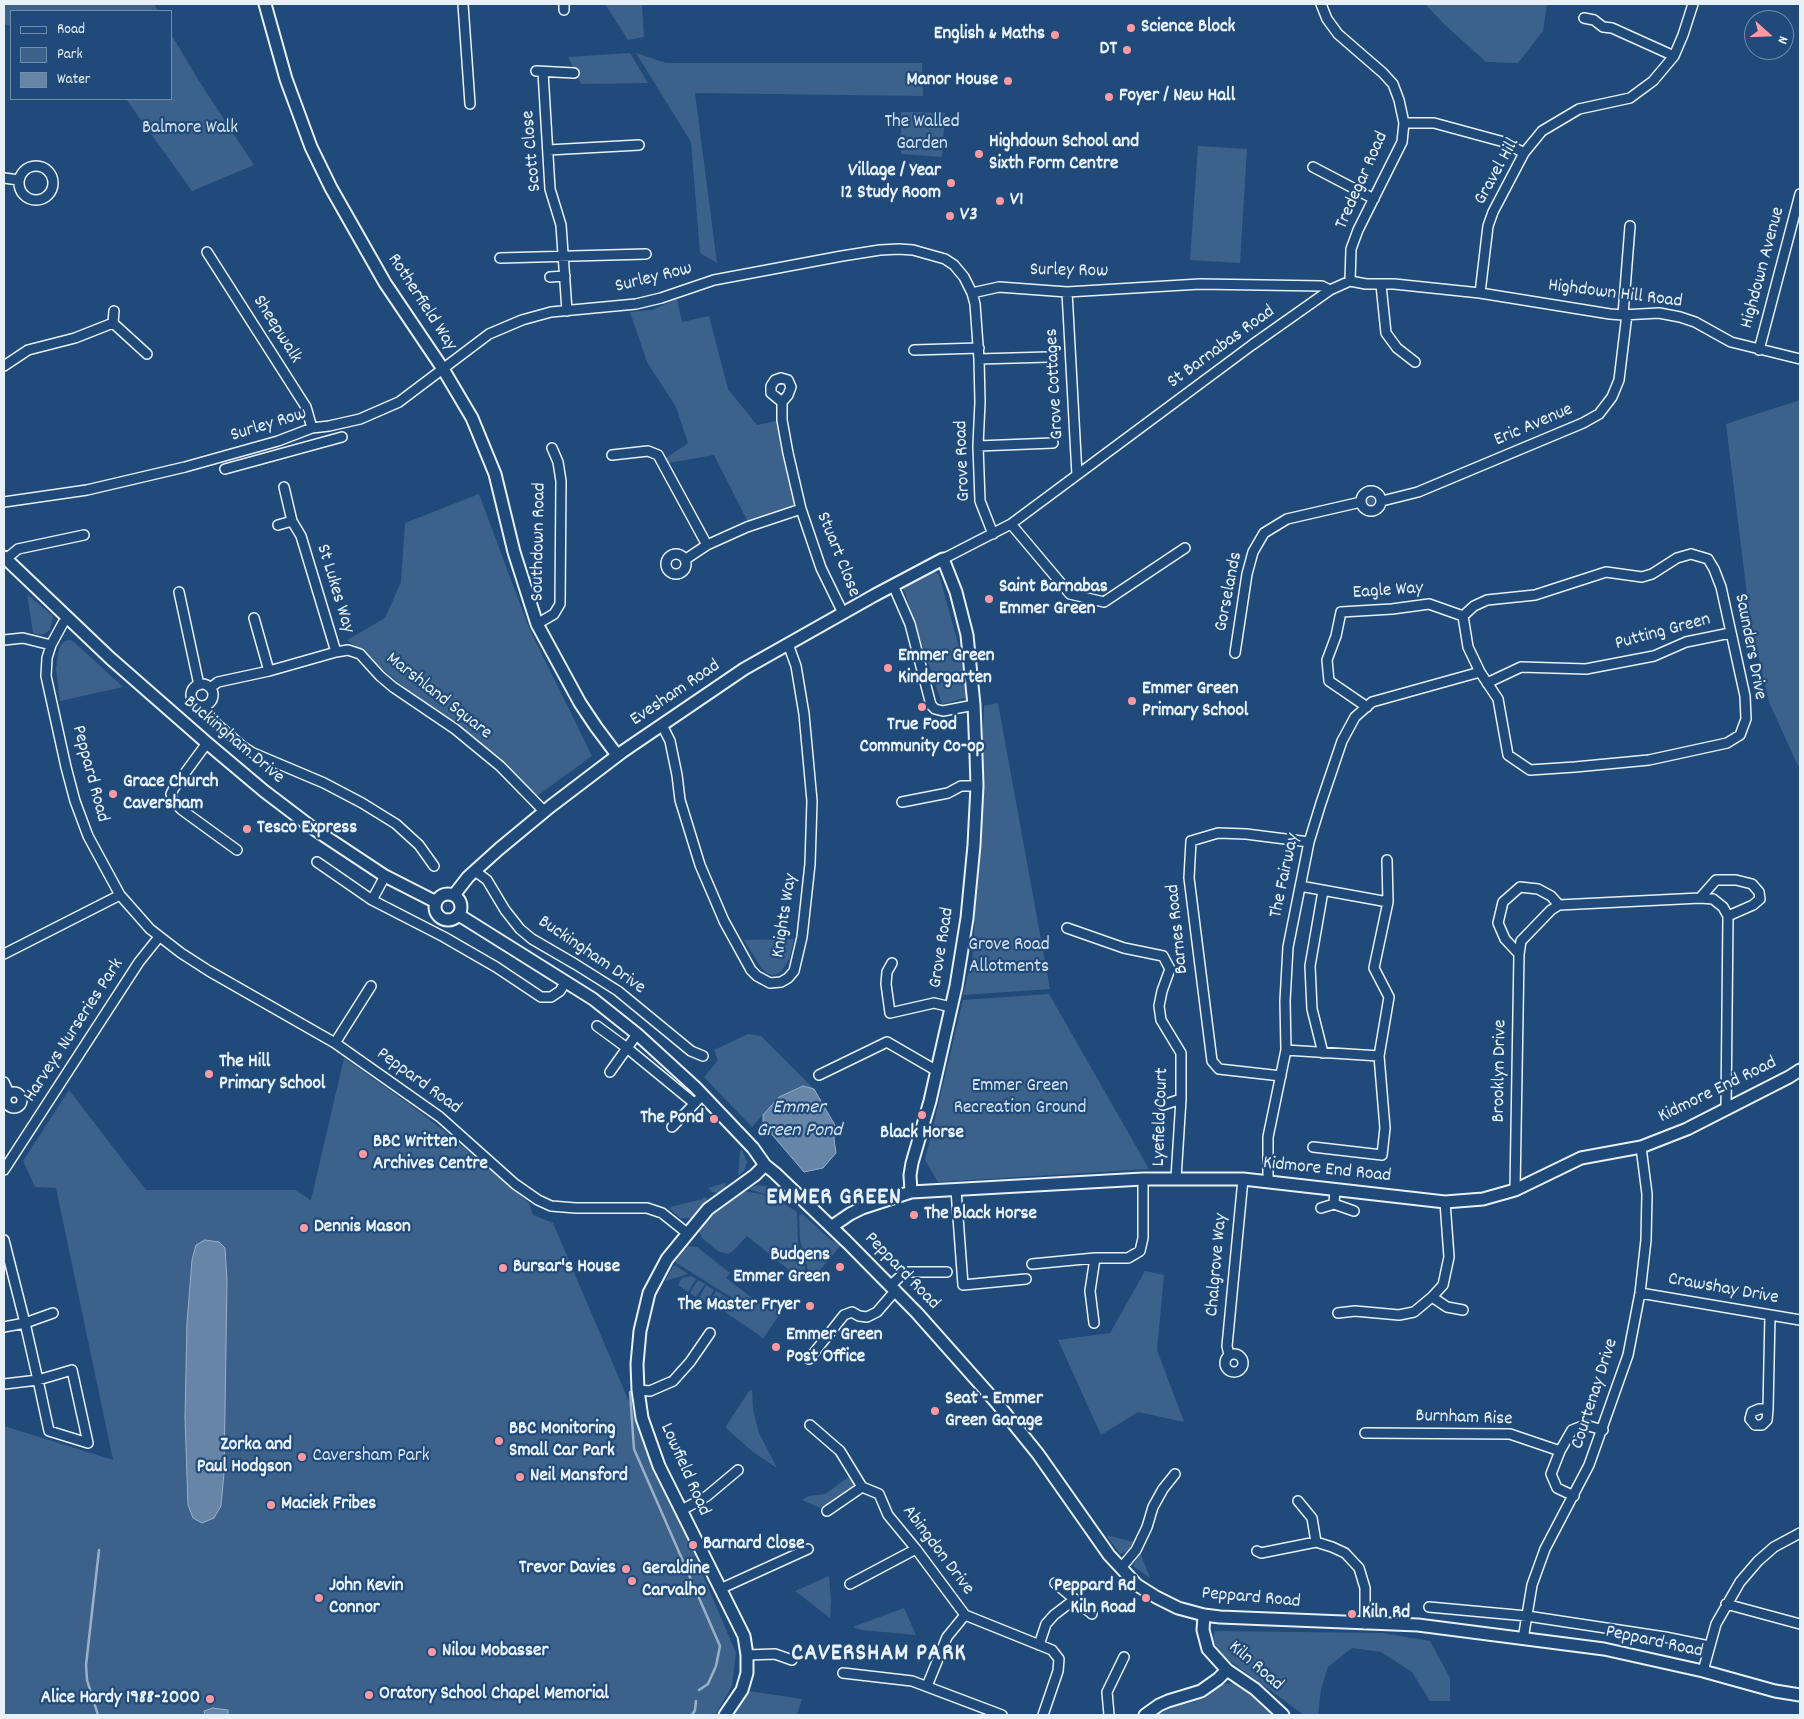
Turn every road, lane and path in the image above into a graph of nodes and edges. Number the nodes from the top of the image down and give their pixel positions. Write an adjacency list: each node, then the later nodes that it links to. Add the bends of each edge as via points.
1 (265, 4): 44 (street, Rotherfield Way, via 286,79 330,188 385,283)
2 (462, 4): 8 (street)
3 (1321, 4): 9 (street, Tredegar Road, via 1338,34 1393,84)
4 (1693, 4): 6 (street, Gravel Hill)
5 (1584, 18): 6 (street)
6 (1674, 56): 12 (street, Gravel Hill, via 1653,81 1630,98 1578,109 1542,131)
7 (574, 73): 11 (street, Scott Close, via 540,72)
8 (470, 104)
9 (1404, 123): 12 (street, via 1434,123 1504,142); 17 (street, Tredegar Road, via 1402,142)
10 (639, 145): 11 (street)
11 (548, 150): 21 (street, Scott Close, via 550,189 561,225)
12 (1524, 153): 30 (street, Gravel Hill, via 1488,226)
13 (1313, 167): 17 (street)
14 (4, 178): 15 (street)
15 (19, 180)
16 (1800, 194): 37 (street, Highdown Avenue)
17 (1374, 199): 25 (street, Tredegar Road, via 1351,249)
18 (1630, 226): 33 (street, Eric Avenue)
19 (207, 252): 46 (street, Sheepwalk, via 306,407)
20 (646, 254): 21 (street)
21 (563, 257): 22 (street); 23 (street, Scott Close)
22 (500, 258)
23 (564, 276): 24 (street); 32 (street, Scott Close)
24 (550, 277)
25 (1350, 281): 26 (street); 27 (street, St Barnabas Road)
26 (1381, 285): 30 (street); 42 (street, via 1386,333 1397,348)
27 (1330, 290): 28 (street, Surley Row, via 1322,286 1200,284); 54 (street, St Barnabas Road)
28 (1067, 292): 29 (street, Surley Row, via 999,287); 54 (street, Grove Cottages)
29 (972, 293): 32 (street, Surley Row, via 964,277 950,262 900,249 842,256 714,280 636,304); 35 (street, Grove Road)
30 (1480, 294): 33 (street, Highdown Hill Road)
31 (114, 311): 34 (street)
32 (567, 311): 44 (street, Surley Row, via 551,312 504,327)
33 (1625, 314): 37 (street, Highdown Hill Road, via 1659,313 1680,317 1731,342); 56 (street, Eric Avenue, via 1619,380 1612,397 1599,414 1418,492)
34 (113, 323): 38 (street); 43 (street, via 75,338 28,350)
35 (979, 348): 36 (street); 40 (street, Grove Road)
36 (914, 350)
37 (1759, 350): 41 (street, Highdown Hill Road)
38 (147, 354)
39 (1048, 357): 40 (street)
40 (979, 359): 50 (street, Grove Road)
41 (1800, 360)
42 (1415, 362)
43 (4, 366)
44 (443, 369): 46 (street, Surley Row, via 399,402 360,419); 76 (street, Rotherfield Way, via 485,446)
45 (782, 402): 59 (street, Stuart Close, via 782,420)
46 (309, 430): 49 (street, Sheepwalk); 57 (street, Surley Row, via 185,468 88,490)
47 (342, 437): 49 (street)
48 (1053, 443): 50 (street, Grove Cottages)
49 (311, 446): 53 (street)
50 (978, 446): 63 (street, Grove Road, via 980,501)
51 (552, 448): 76 (street, Southdown Road, via 558,462 560,481 560,604 554,614)
52 (612, 455): 65 (street, via 648,451 658,455)
53 (225, 469)
54 (1077, 475): 61 (street, St Barnabas Road)
55 (284, 487): 60 (street, St Lukes Way)
56 (1382, 501): 58 (street, via 1374,511 1364,509); 58 (street, via 1380,494 1370,490 1362,496)
57 (4, 502)
58 (1361, 502): 82 (street, Gorselands, via 1287,519 1264,533 1253,552 1247,574)
59 (801, 509): 65 (street, Stuart Close); 72 (street, Stuart Close, via 821,568)
60 (292, 521): 62 (street); 81 (street, St Lukes Way, via 301,536)
61 (1010, 524): 63 (street, St Barnabas Road); 66 (street, via 1070,594 1104,602)
62 (278, 525)
63 (993, 534): 69 (street)
64 (84, 535): 67 (street, via 18,549)
65 (707, 544): 68 (street, Stuart Close)
66 (1185, 548)
67 (5, 558): 75 (street)
68 (686, 559)
69 (943, 559): 70 (street, Evesham Road); 88 (street, Grove Road, via 967,634)
70 (893, 585): 72 (street, Evesham Road); 88 (street, via 910,624 931,705 943,711)
71 (179, 592): 86 (street)
72 (843, 613): 79 (street, Evesham Road)
73 (1462, 616): 77 (street, Saunders Drive, via 1487,600 1535,595 1606,572 1642,577 1691,554 1708,559 1714,569); 84 (street, Saunders Drive, via 1468,647); 90 (street, Eagle Way, via 1429,604 1341,612 1328,660 1329,681)
74 (254, 618): 83 (street)
75 (68, 619): 80 (street, Peppard Road); 92 (street, Buckingham Drive)
76 (537, 624): 93 (street, Southdown Road, via 580,703)
77 (1730, 633): 85 (street, Putting Green, via 1686,642 1654,656 1586,669 1521,667); 85 (street, Saunders Drive, via 1745,696 1746,719 1740,735 1727,743 1649,760 1530,770 1508,755 1498,699)
78 (4, 640): 80 (street, via 23,638)
79 (788, 644): 91 (street, Evesham Road, via 744,669); 91 (street, Knights Way, via 796,666 804,714 812,810 802,937 794,971 781,982 770,983 756,976 724,921 700,865 680,800 670,741)
80 (51, 645): 106 (street, Peppard Road, via 46,676 75,801 88,836)
81 (336, 652): 83 (street, Marshland Square); 96 (street, Marshland Square, via 348,650 360,654 380,676 455,729 500,766)
82 (1235, 653)
83 (269, 671): 87 (street, Marshland Square, via 218,682)
84 (1480, 672): 85 (street, Saunders Drive); 90 (street, The Fairway, via 1372,702)
85 (1488, 683)
86 (199, 685): 87 (street); 89 (street, via 193,688 191,698 198,706)
87 (210, 688): 89 (street, via 213,697)
88 (974, 705): 94 (street, Grove Road)
89 (205, 706): 101 (street, Buckingham Drive, via 211,719 253,753 324,783 396,824)
90 (1367, 707): 97 (street, The Fairway, via 1355,717 1342,741)
91 (662, 725): 93 (street, Evesham Road)
92 (207, 743): 98 (street, via 171,794 182,810); 103 (street, Buckingham Drive, via 264,791)
93 (617, 755): 96 (street, Evesham Road)
94 (977, 786): 95 (street, via 961,786 948,793); 122 (street, Grove Road, via 967,918)
95 (902, 802)
96 (544, 811): 102 (street, Evesham Road)
97 (1310, 842): 104 (street, The Fairway); 135 (street, Barnes Road, via 1218,832 1191,841 1189,878 1212,1061 1219,1069)
98 (237, 850)
99 (1387, 860): 111 (street)
100 (317, 862): 109 (street, Buckingham Drive)
101 (434, 866)
102 (474, 871): 107 (street, Evesham Road); 129 (street, Buckingham Drive, via 487,880 515,923 532,939 618,991 691,1051)
103 (385, 876): 109 (street); 110 (street, Buckingham Drive)
104 (1300, 886): 105 (street); 127 (street, The Fairway, via 1288,947)
105 (1323, 891): 111 (street); 128 (street, via 1310,966 1312,1009)
106 (120, 895): 116 (street, Peppard Road); 117 (street)
107 (454, 895): 110 (street, via 443,895); 113 (street, via 462,906)
108 (1700, 898): 112 (street); 114 (street, via 1713,899); 114 (street, via 1716,880 1752,884 1760,899)
109 (372, 900): 120 (street, Buckingham Drive, via 444,936 541,997 551,998)
110 (436, 902): 113 (street, via 437,913 443,919 452,920)
111 (1388, 902): 130 (street, via 1374,968 1389,997)
112 (1559, 906): 118 (street, Brooklyn Drive, via 1550,910 1521,941); 118 (street, via 1551,896 1538,889 1520,887 1503,902 1498,923 1505,939)
113 (459, 915): 120 (street, Buckingham Drive)
114 (1728, 916): 142 (street)
115 (1067, 928): 139 (street, Lyefield Court, via 1124,948 1164,956 1170,969 1159,1006 1161,1020 1181,1053)
116 (159, 937): 125 (street, Peppard Road, via 209,971); 147 (street, Harveys Nurseries Park, via 138,962)
117 (4, 954)
118 (1519, 954): 154 (street, Brooklyn Drive)
119 (892, 963): 122 (street, via 886,984 890,1013 934,1004)
120 (566, 981): 124 (street, Buckingham Drive)
121 (371, 986): 125 (street)
122 (951, 1007): 132 (street, Grove Road)
123 (597, 1026): 126 (street)
124 (637, 1034): 126 (street); 138 (street, Buckingham Drive)
125 (335, 1043): 161 (street, Peppard Road, via 440,1117 515,1184 538,1200 551,1206 576,1208 647,1208 662,1213)
126 (627, 1048): 133 (street); 140 (street)
127 (1286, 1050): 128 (street); 135 (street, The Fairway)
128 (1323, 1053): 130 (street)
129 (703, 1056)
130 (1379, 1056): 144 (street, via 1385,1128 1382,1155)
131 (1800, 1070): 142 (street, Kidmore End Road)
132 (937, 1071): 134 (street, via 887,1042); 155 (street, Grove Road, via 912,1163)
133 (610, 1072)
134 (819, 1075)
135 (1281, 1076): 151 (street, The Fairway, via 1268,1137)
136 (4, 1082): 137 (street)
137 (9, 1093)
138 (703, 1095): 140 (street); 146 (street, Buckingham Drive)
139 (1181, 1099): 141 (street); 148 (street, Lyefield Court)
140 (694, 1103): 143 (street)
141 (1163, 1106)
142 (1726, 1110): 145 (street, Kidmore End Road)
143 (672, 1127)
144 (1313, 1147)
145 (1641, 1147): 154 (street, Kidmore End Road, via 1581,1158); 168 (street, Courtenay Drive, via 1647,1194)
146 (765, 1165): 160 (street, Peppard Road); 161 (street, via 708,1209)
147 (4, 1170)
148 (1176, 1178): 149 (street, Kidmore End Road); 150 (street, Kidmore End Road)
149 (1143, 1179): 153 (street, Kidmore End Road); 163 (street, via 1140,1251 1128,1258)
150 (1243, 1179): 151 (street, Kidmore End Road); 179 (street, Chalgrove Way, via 1227,1346)
151 (1268, 1181): 152 (street, Kidmore End Road)
152 (1335, 1189): 156 (street, Kidmore End Road); 157 (street)
153 (956, 1190): 155 (street, Kidmore End Road); 166 (street, via 963,1285)
154 (1515, 1190): 156 (street, Kidmore End Road, via 1483,1199)
155 (911, 1192): 160 (street, Kidmore End Road, via 862,1208)
156 (1445, 1202): 169 (street, via 1449,1257 1443,1285)
157 (1334, 1204): 158 (street); 159 (street)
158 (1320, 1208)
159 (1354, 1211)
160 (831, 1227): 167 (street, Peppard Road)
161 (687, 1233): 183 (street, Lowfield Road, via 667,1259 650,1293 640,1331)
162 (4, 1240): 175 (street)
163 (1095, 1258): 164 (street); 176 (street, via 1090,1291)
164 (1032, 1264)
165 (948, 1272): 167 (street, via 905,1272)
166 (1026, 1279)
167 (894, 1288): 180 (street, via 877,1312 867,1317 852,1312 844,1315); 203 (street, Peppard Road, via 1038,1454)
168 (1640, 1293): 173 (street, Crawshay Drive); 186 (street, Courtenay Drive, via 1628,1355)
169 (1432, 1297): 170 (street, via 1447,1307); 172 (street, via 1414,1312 1399,1315 1355,1310)
170 (1463, 1310)
171 (53, 1313): 175 (street)
172 (1338, 1313)
173 (1770, 1315): 174 (street, Crawshay Drive); 184 (street)
174 (1800, 1320)
175 (25, 1323): 177 (street); 181 (street)
176 (1094, 1323)
177 (4, 1327)
178 (710, 1333): 183 (street, via 673,1381 650,1391)
179 (1229, 1354)
180 (809, 1359)
181 (38, 1380): 181 (street, via 72,1370 88,1443 49,1431); 182 (street)
182 (4, 1384)
183 (638, 1390): 196 (street, Lowfield Road, via 642,1418 659,1466)
184 (1768, 1409)
185 (810, 1425): 193 (street, via 840,1451)
186 (1603, 1430): 188 (street, via 1585,1425 1572,1430); 194 (street, Courtenay Drive)
187 (1364, 1433): 188 (street, Burnham Rise, via 1510,1434)
188 (1560, 1450): 194 (street, via 1552,1474 1557,1488)
189 (724, 1468): 192 (street)
190 (738, 1470): 192 (street)
191 (1175, 1474): 203 (street, via 1153,1507 1136,1550)
192 (730, 1476): 196 (street, via 707,1496)
193 (862, 1487): 197 (street); 201 (street, Abingdon Drive, via 879,1494 888,1515)
194 (1574, 1496): 213 (street, Courtenay Drive, via 1545,1549 1532,1585)
195 (1298, 1501): 199 (street, via 1312,1518)
196 (682, 1510): 206 (street, Lowfield Road)
197 (828, 1512)
198 (1800, 1533): 208 (street, via 1774,1546 1758,1561)
199 (1316, 1542): 202 (street, via 1261,1553); 214 (street, via 1345,1553 1359,1568 1365,1588)
200 (808, 1549): 206 (street)
201 (916, 1549): 205 (street); 211 (street, Abingdon Drive)
202 (1257, 1551)
203 (1121, 1568): 212 (street, Peppard Road, via 1137,1585 1156,1596 1178,1608)
204 (1055, 1583): 207 (street)
205 (850, 1584)
206 (720, 1589): 219 (street, Lowfield Road, via 744,1636)
207 (1075, 1599): 210 (street); 217 (street, via 1046,1624)
208 (1726, 1604): 215 (street); 218 (street)
209 (1429, 1607): 213 (street, Peppard Road)
210 (1092, 1614)
211 (965, 1615): 217 (street, Abingdon Drive); 225 (street, via 947,1637)
212 (1204, 1615): 214 (street, Peppard Road); 222 (street, Kiln Road, via 1203,1630 1208,1649)
213 (1527, 1616): 216 (street, Courtenay Drive); 218 (street, Peppard Road)
214 (1365, 1624): 216 (street, Peppard Road, via 1418,1624)
215 (1800, 1624)
216 (1523, 1639): 223 (street, Peppard Road, via 1604,1649)
217 (1039, 1645): 229 (street, Abingdon Drive, via 1052,1650 1059,1659)
218 (1709, 1646): 223 (street)
219 (747, 1655): 221 (street, via 774,1654); 227 (street, Lowfield Road, via 747,1673 742,1690)
220 (1124, 1657): 230 (street, via 1107,1692)
221 (792, 1660)
222 (1227, 1670): 231 (street, via 1201,1691 1168,1701); 232 (street, Kiln Road, via 1255,1689)
223 (1703, 1671): 226 (street, Peppard Road)
224 (843, 1673): 225 (street, via 912,1681)
225 (927, 1686): 228 (street)
226 (1800, 1695)
227 (725, 1715)
228 (1002, 1715)
229 (1043, 1715)
230 (1109, 1715)
231 (1145, 1715)
232 (1283, 1715)

